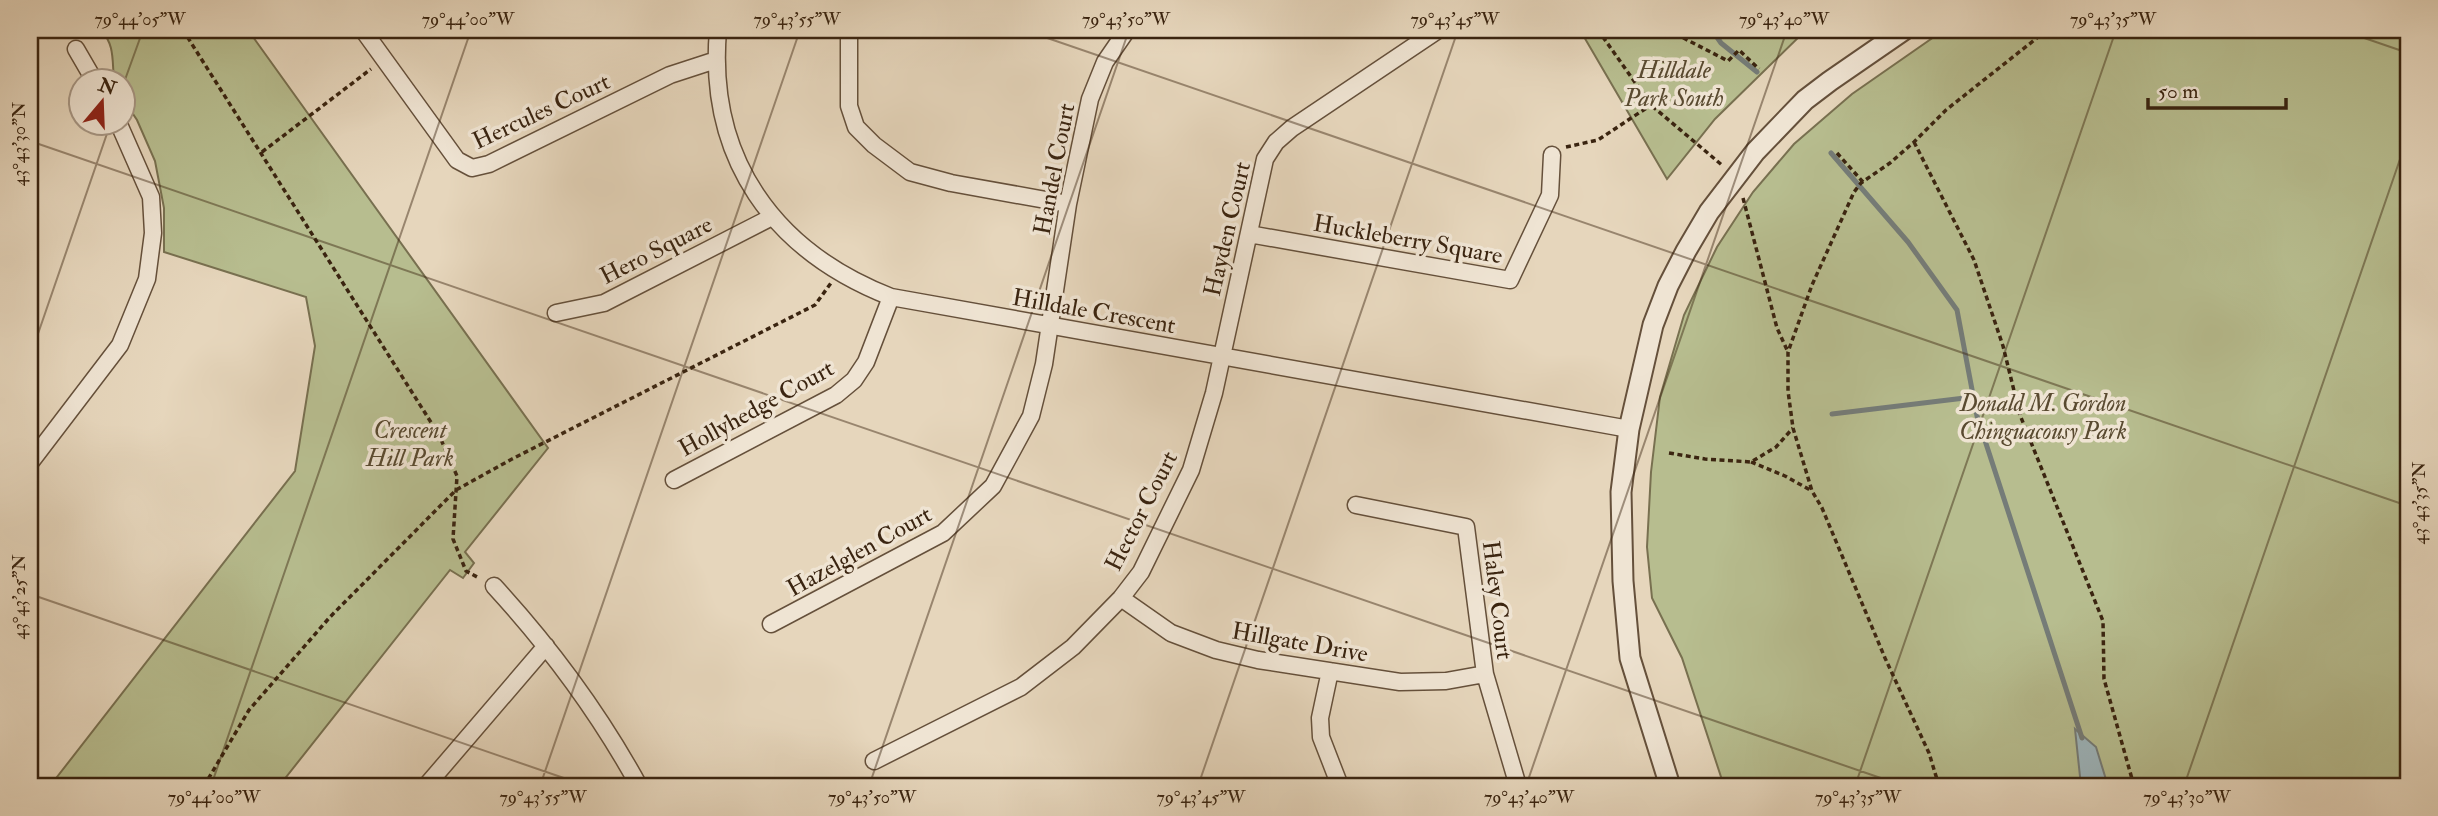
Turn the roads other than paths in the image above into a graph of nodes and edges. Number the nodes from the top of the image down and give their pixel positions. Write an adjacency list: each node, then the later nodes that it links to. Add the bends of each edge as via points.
1 (363, 30): 8 (street, Hercules Court, via 457,160 472,168 489,164 670,75)
2 (718, 30): 8 (street, Hilldale Crescent)
3 (1127, 30): 12 (street, Handel Court, via 1105,62 1090,99)
4 (1438, 30): 14 (street, Hayden Court, via 1276,142 1265,159)
5 (1904, 30): 19 (street, via 1805,100 1755,152 1709,212 1674,274 1653,326)
6 (849, 37): 12 (street, via 849,106 856,127 909,172)
7 (76, 49): 9 (street)
8 (716, 60): 13 (street, Hilldale Crescent, via 729,139 749,184)
9 (86, 66)
10 (124, 136): 20 (street, via 151,197 153,233 147,279 120,345)
11 (1552, 155): 14 (street, Huckleberry Square, via 1550,195 1510,280)
12 (1068, 204): 17 (street, Handel Court)
13 (772, 217): 15 (street, Hilldale Crescent, via 808,253 860,285); 16 (street, Hero Square, via 604,303)
14 (1249, 234): 18 (street, Hayden Court)
15 (891, 297): 17 (street, Hilldale Crescent); 21 (street, Hollyhedge Court, via 866,362 836,395)
16 (556, 313)
17 (1050, 326): 18 (street, Hilldale Crescent); 25 (street, Hazelglen Court, via 1031,416 993,486 943,533)
18 (1222, 356): 19 (street, Hilldale Crescent); 24 (street, Hector Court, via 1191,470 1141,572)
19 (1629, 429): 34 (street, via 1621,492 1630,658)
20 (30, 463)
21 (674, 480)
22 (1356, 505): 28 (street, Haley Court, via 1466,527)
23 (494, 586): 26 (street)
24 (1121, 598): 27 (street, Hillgate Drive, via 1171,633 1216,650); 29 (street, Hector Court, via 1073,647 1021,687)
25 (771, 624)
26 (546, 646): 30 (street); 31 (street, via 612,737)
27 (1330, 671): 28 (street, Hillgate Drive, via 1399,682); 32 (street, via 1320,718 1321,737)
28 (1485, 674): 33 (street, Haley Court)
29 (874, 761)
30 (426, 786)
31 (639, 786)
32 (1340, 786)
33 (1518, 786)
34 (1670, 786)

